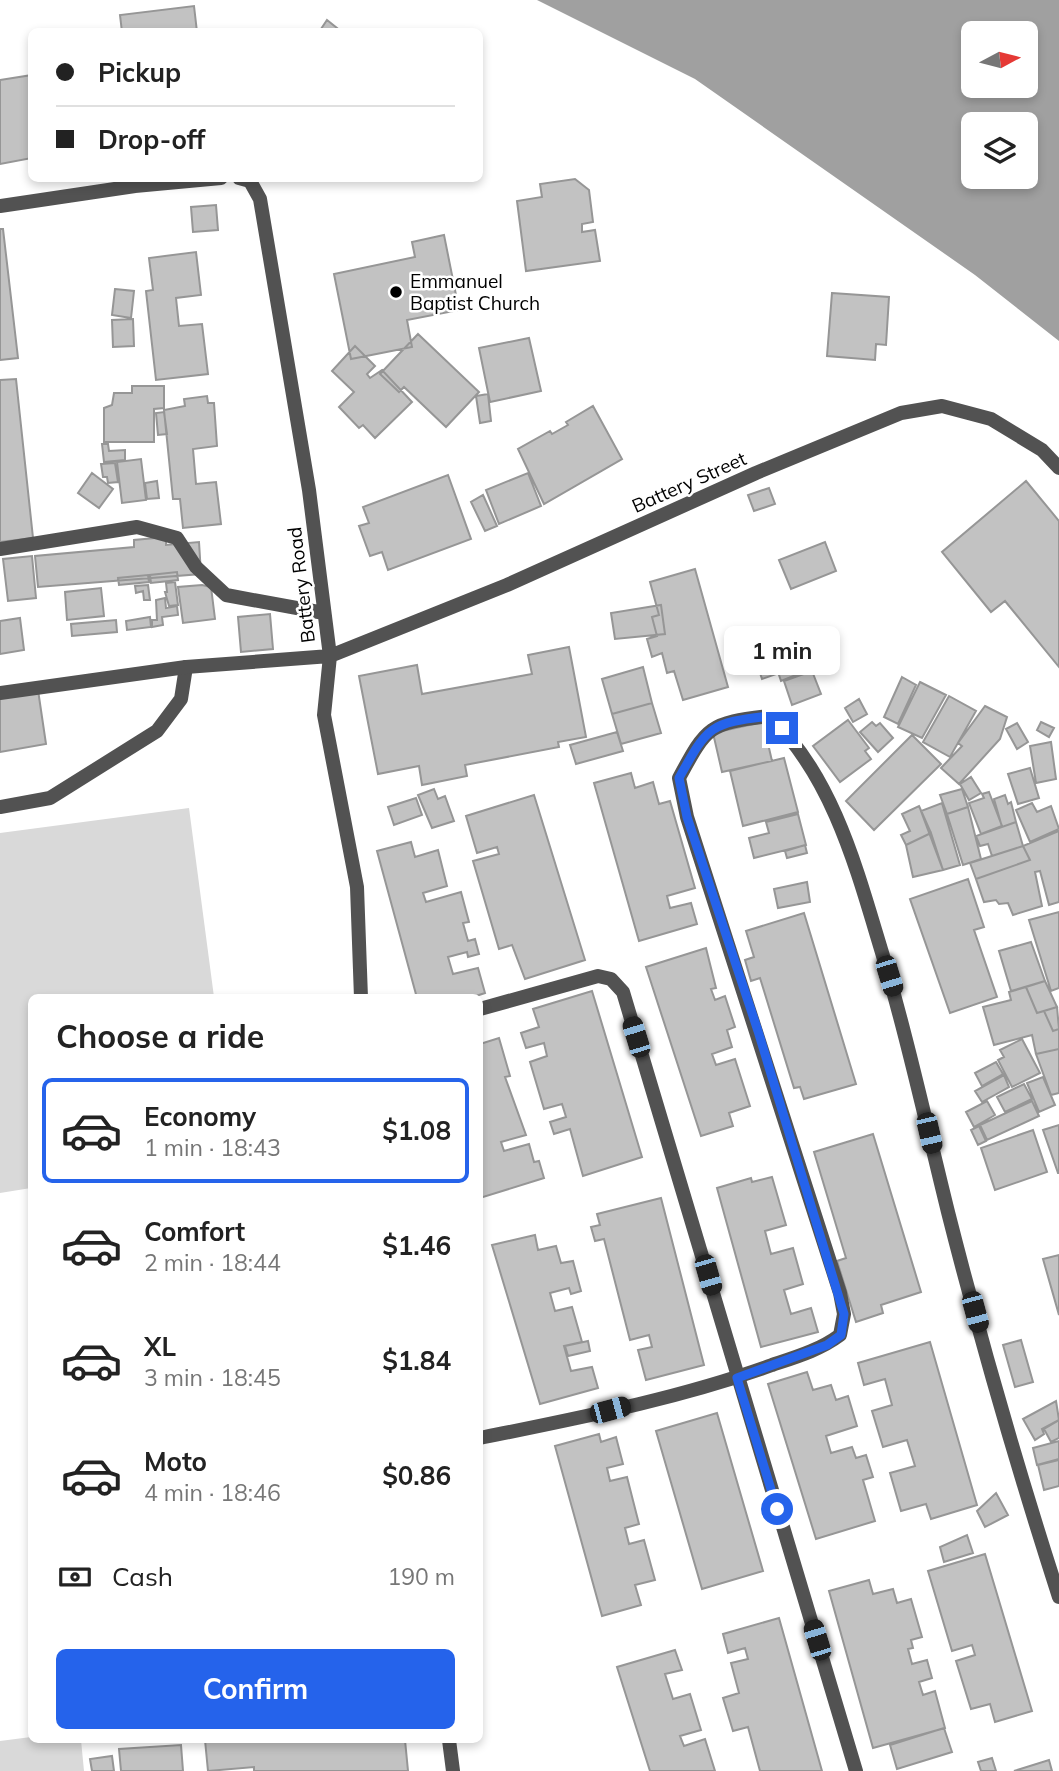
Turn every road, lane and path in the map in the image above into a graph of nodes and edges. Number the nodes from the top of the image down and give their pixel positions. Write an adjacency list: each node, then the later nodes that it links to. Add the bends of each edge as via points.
1 (178, 182): 3 (street)
2 (251, 182): 6 (street, Battery Road, via 260,199 309,490)
3 (0, 206)
4 (1059, 468): 7 (street, Battery Street, via 1042,450 991,419 942,406 901,413 507,585)
5 (0, 549): 6 (street, via 137,527 177,538 196,567 226,595)
6 (324, 613): 7 (street, Battery Road)
7 (330, 656): 8 (street, Battery Street); 11 (street, Battery Road, via 324,715 357,887)
8 (186, 667): 9 (street, Battery Street); 10 (street, via 181,699 157,731 50,798)
9 (0, 693)
10 (0, 807)
11 (362, 994)
12 (483, 1008): 13 (street, via 598,976 611,979 623,992)
13 (737, 1378): 14 (street, via 584,1417); 15 (street, via 827,1345 841,1335 844,1314 687,817 679,778 701,738 718,724 769,716 819,779 858,871 905,1028 1008,1439); 18 (street)
14 (483, 1436)
15 (1059, 1597)
16 (449, 1743): 17 (street)
17 (453, 1771)
18 (856, 1771)

